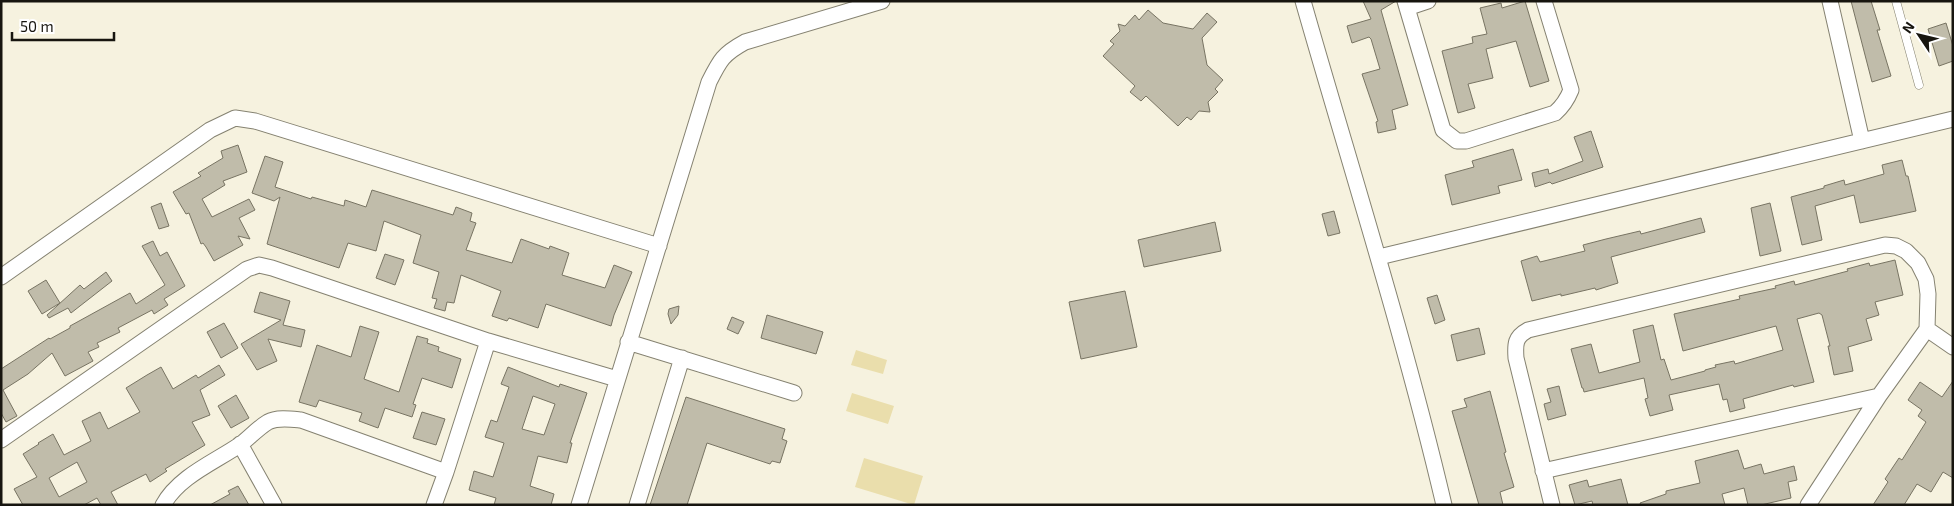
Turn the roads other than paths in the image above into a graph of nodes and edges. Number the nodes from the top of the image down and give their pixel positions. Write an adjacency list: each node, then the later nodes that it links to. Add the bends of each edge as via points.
1 (882, 1): 11 (street, via 744,42 727,52 709,82)
2 (1303, 1): 12 (street)
3 (1428, 1): 7 (street)
4 (1544, 1): 7 (street, via 1571,90 1568,99 1556,113 1466,141 1456,141 1443,130)
5 (1830, 1): 10 (street)
6 (1896, 1): 8 (lane)
7 (1406, 4)
8 (1919, 85)
9 (1953, 119): 10 (street)
10 (1862, 140): 12 (street)
11 (659, 246): 13 (street, via 256,121 235,118 210,130); 16 (street)
12 (1379, 257): 31 (street)
13 (1, 277)
14 (1926, 329): 17 (street); 21 (street); 24 (street, via 1926,279 1918,263 1906,251 1885,245 1528,330 1516,340 1516,358)
15 (488, 341): 19 (street); 22 (street, via 259,265 247,269); 25 (street)
16 (628, 342): 18 (street); 19 (street)
17 (1953, 347)
18 (682, 358): 20 (street); 30 (street)
19 (617, 379): 29 (street)
20 (794, 394)
21 (1879, 396): 24 (street); 33 (street)
22 (1, 440)
23 (240, 444): 25 (street, via 269,421 301,420); 26 (street, via 180,484); 27 (street)
24 (1544, 470): 32 (street)
25 (446, 472): 28 (street)
26 (163, 505)
27 (274, 505)
28 (434, 505)
29 (579, 505)
30 (637, 505)
31 (1444, 505)
32 (1552, 505)
33 (1808, 505)

